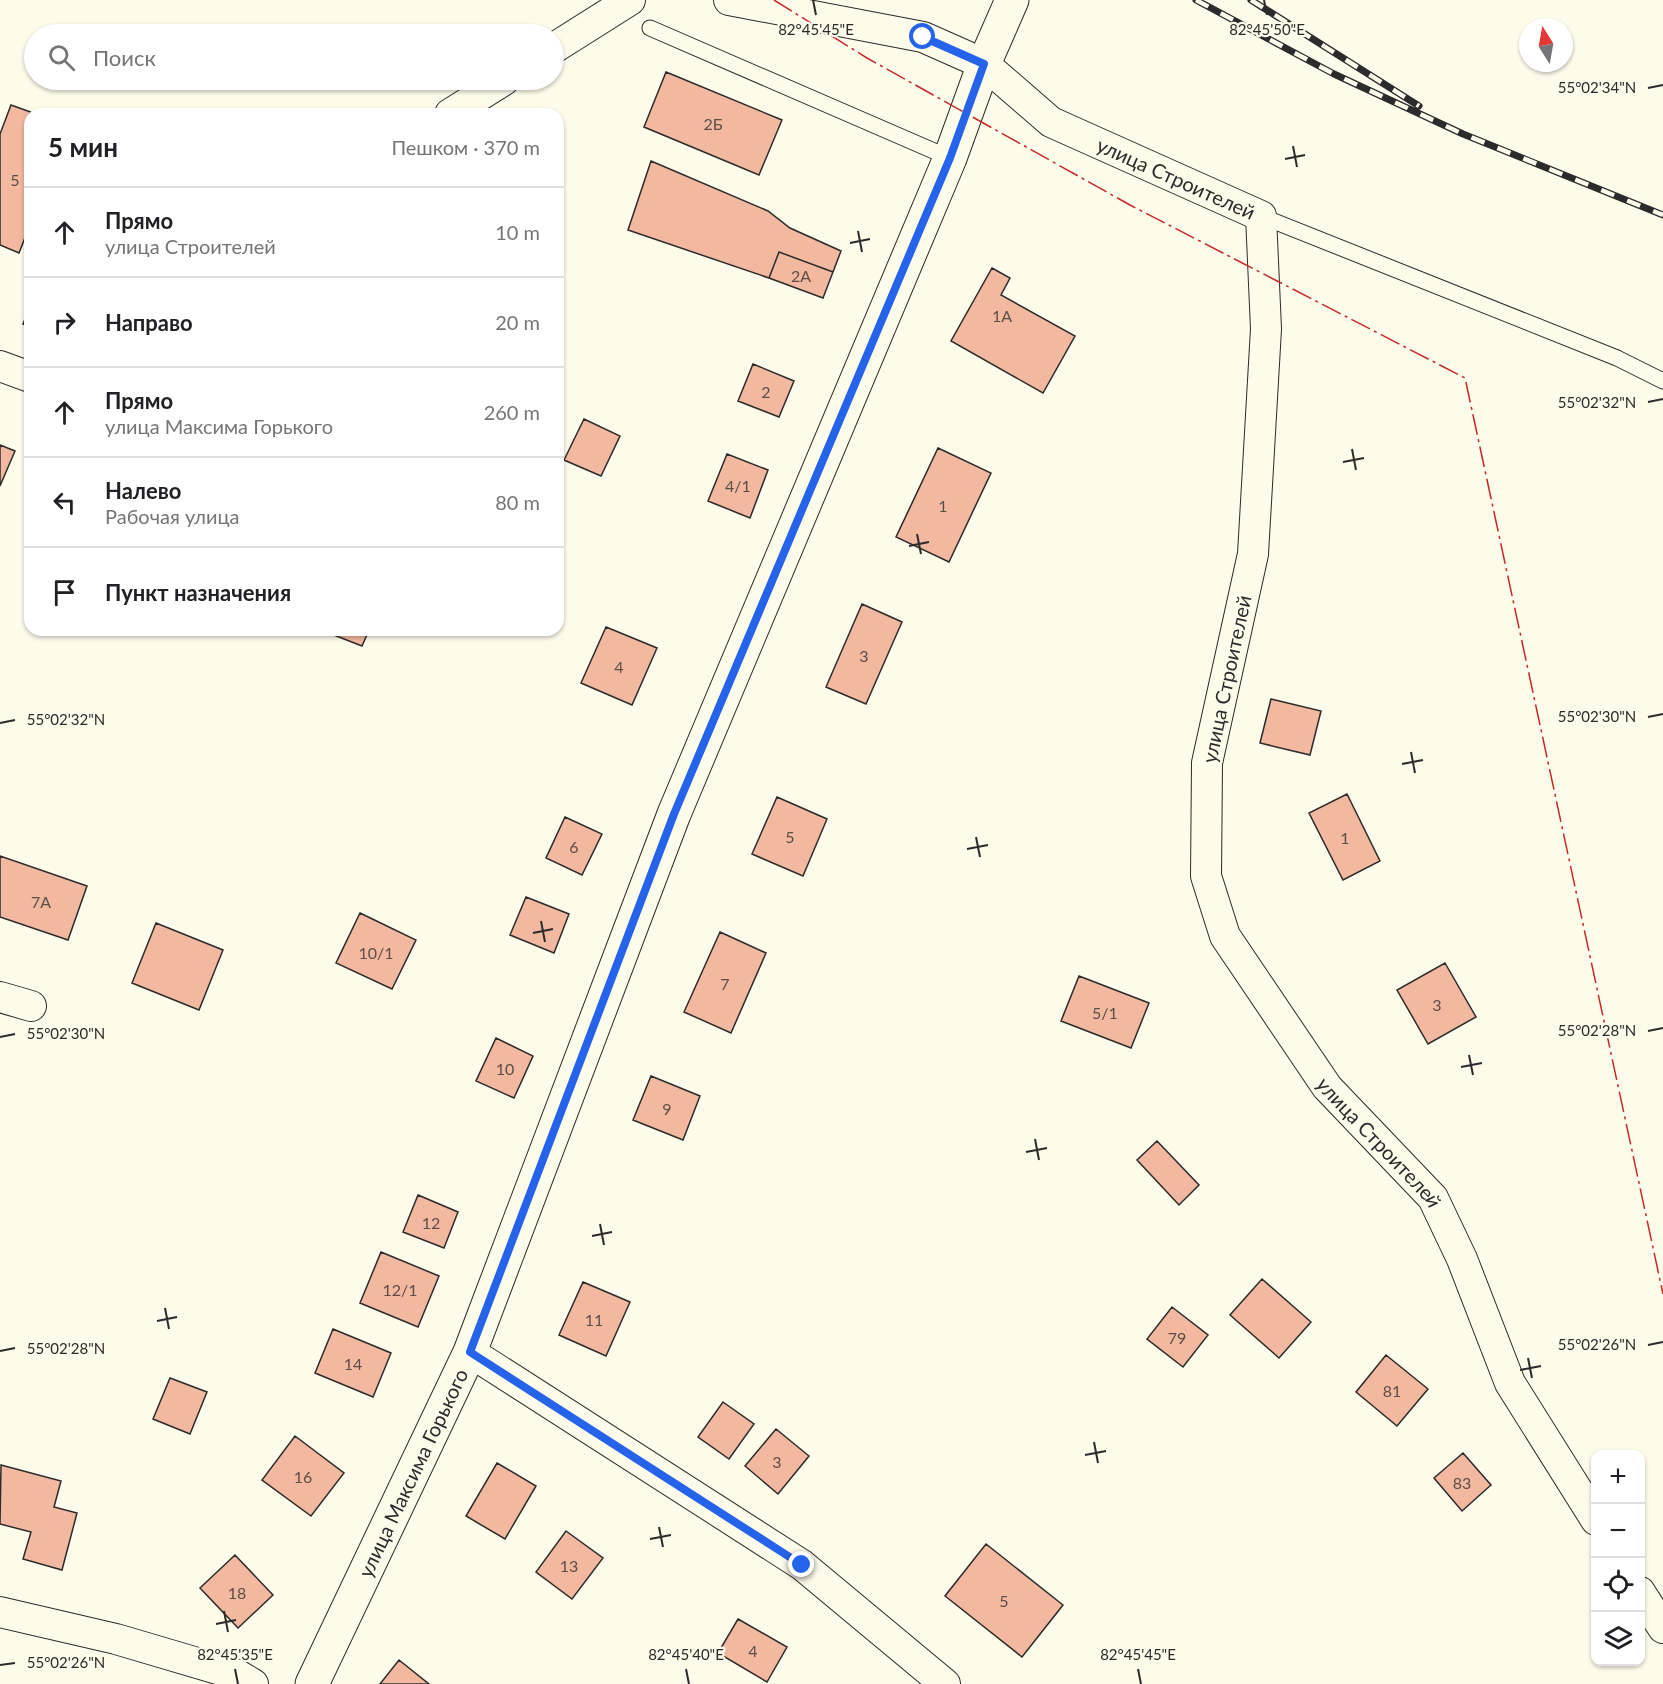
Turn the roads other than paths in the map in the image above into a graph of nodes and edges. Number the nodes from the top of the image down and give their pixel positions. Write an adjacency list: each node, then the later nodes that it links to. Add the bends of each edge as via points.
1 (630, 0): 5 (street)
2 (729, 0): 6 (street, улица Строителей, via 923,37)
3 (1012, 0): 6 (street, улица Максима Горького)
4 (650, 28): 9 (lane)
5 (564, 42)
6 (984, 64): 9 (street, улица Максима Горького); 10 (street, улица Строителей, via 1051,122)
7 (488, 90): 8 (street)
8 (460, 108)
9 (950, 158): 16 (street, улица Максима Горького, via 674,814)
10 (1261, 216): 13 (lane, via 1617,358); 17 (street, улица Строителей, via 1266,329 1253,554 1207,763 1206,876 1226,936 1326,1087 1433,1198 1462,1259 1509,1383)
11 (0, 366): 12 (street)
12 (24, 375)
13 (1663, 381)
14 (0, 996): 15 (street)
15 (31, 1006)
16 (470, 1352): 22 (street, улица Максима Горького); 23 (street, via 802,1565)
17 (1591, 1512)
18 (1645, 1599): 20 (street)
19 (0, 1612): 21 (street, via 116,1639)
20 (1663, 1628)
21 (253, 1684)
22 (312, 1684)
23 (945, 1684)

